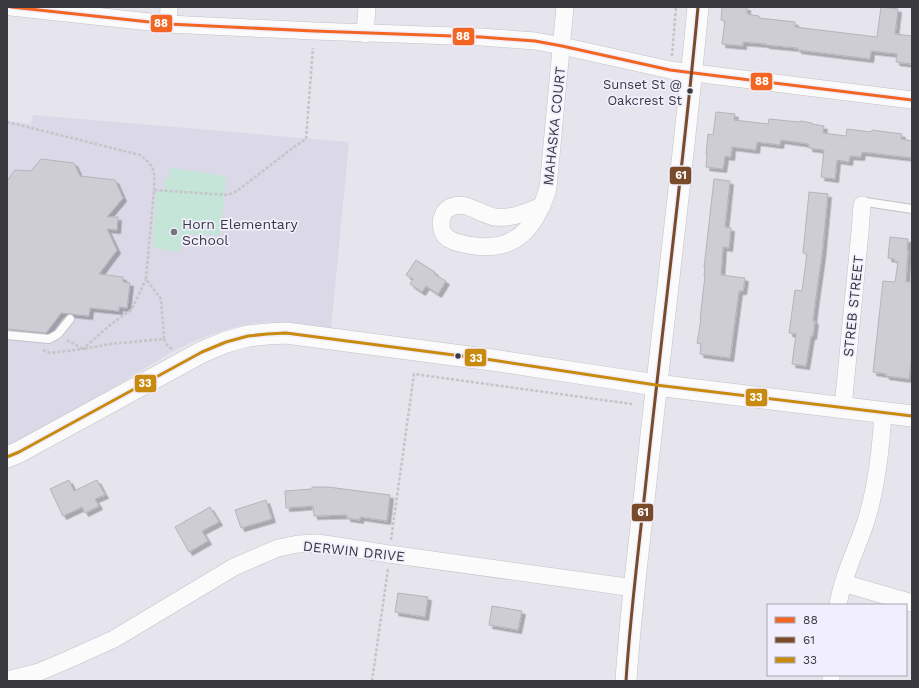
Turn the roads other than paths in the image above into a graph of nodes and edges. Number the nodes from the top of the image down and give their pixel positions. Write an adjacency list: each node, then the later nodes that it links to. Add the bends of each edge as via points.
1 (11, 7): 6 (street)
2 (169, 7): 6 (street)
3 (367, 7): 7 (street)
4 (565, 7): 8 (street, MAHASKA COURT)
5 (698, 7): 9 (street)
6 (168, 24): 7 (street)
7 (365, 34): 8 (street, via 508,39)
8 (562, 46): 9 (street); 12 (street, MAHASKA COURT, via 549,177)
9 (692, 74): 10 (street); 16 (street)
10 (912, 100)
11 (862, 205): 13 (lane, via 866,202); 17 (street, STREB STREET)
12 (542, 206): 12 (street, MAHASKA COURT, via 508,217 495,217 468,206 457,205 443,215 440,226 447,239 468,245 481,247 506,244 527,230)
13 (912, 209)
14 (70, 319): 15 (lane, via 58,334 49,339)
15 (7, 335)
16 (656, 384): 17 (street); 20 (street, via 347,340 286,333 248,336 202,352); 22 (street)
17 (843, 407): 18 (street)
18 (883, 412): 19 (street); 21 (street, via 872,500)
19 (912, 416)
20 (7, 457)
21 (843, 583): 23 (street); 24 (street)
22 (634, 588): 25 (street, DERWIN DRIVE, via 338,546 298,544 278,548 234,568 114,638); 27 (street)
23 (912, 603)
24 (838, 604)
25 (40, 676): 26 (street, DERWIN DRIVE)
26 (7, 680)
27 (626, 681)

